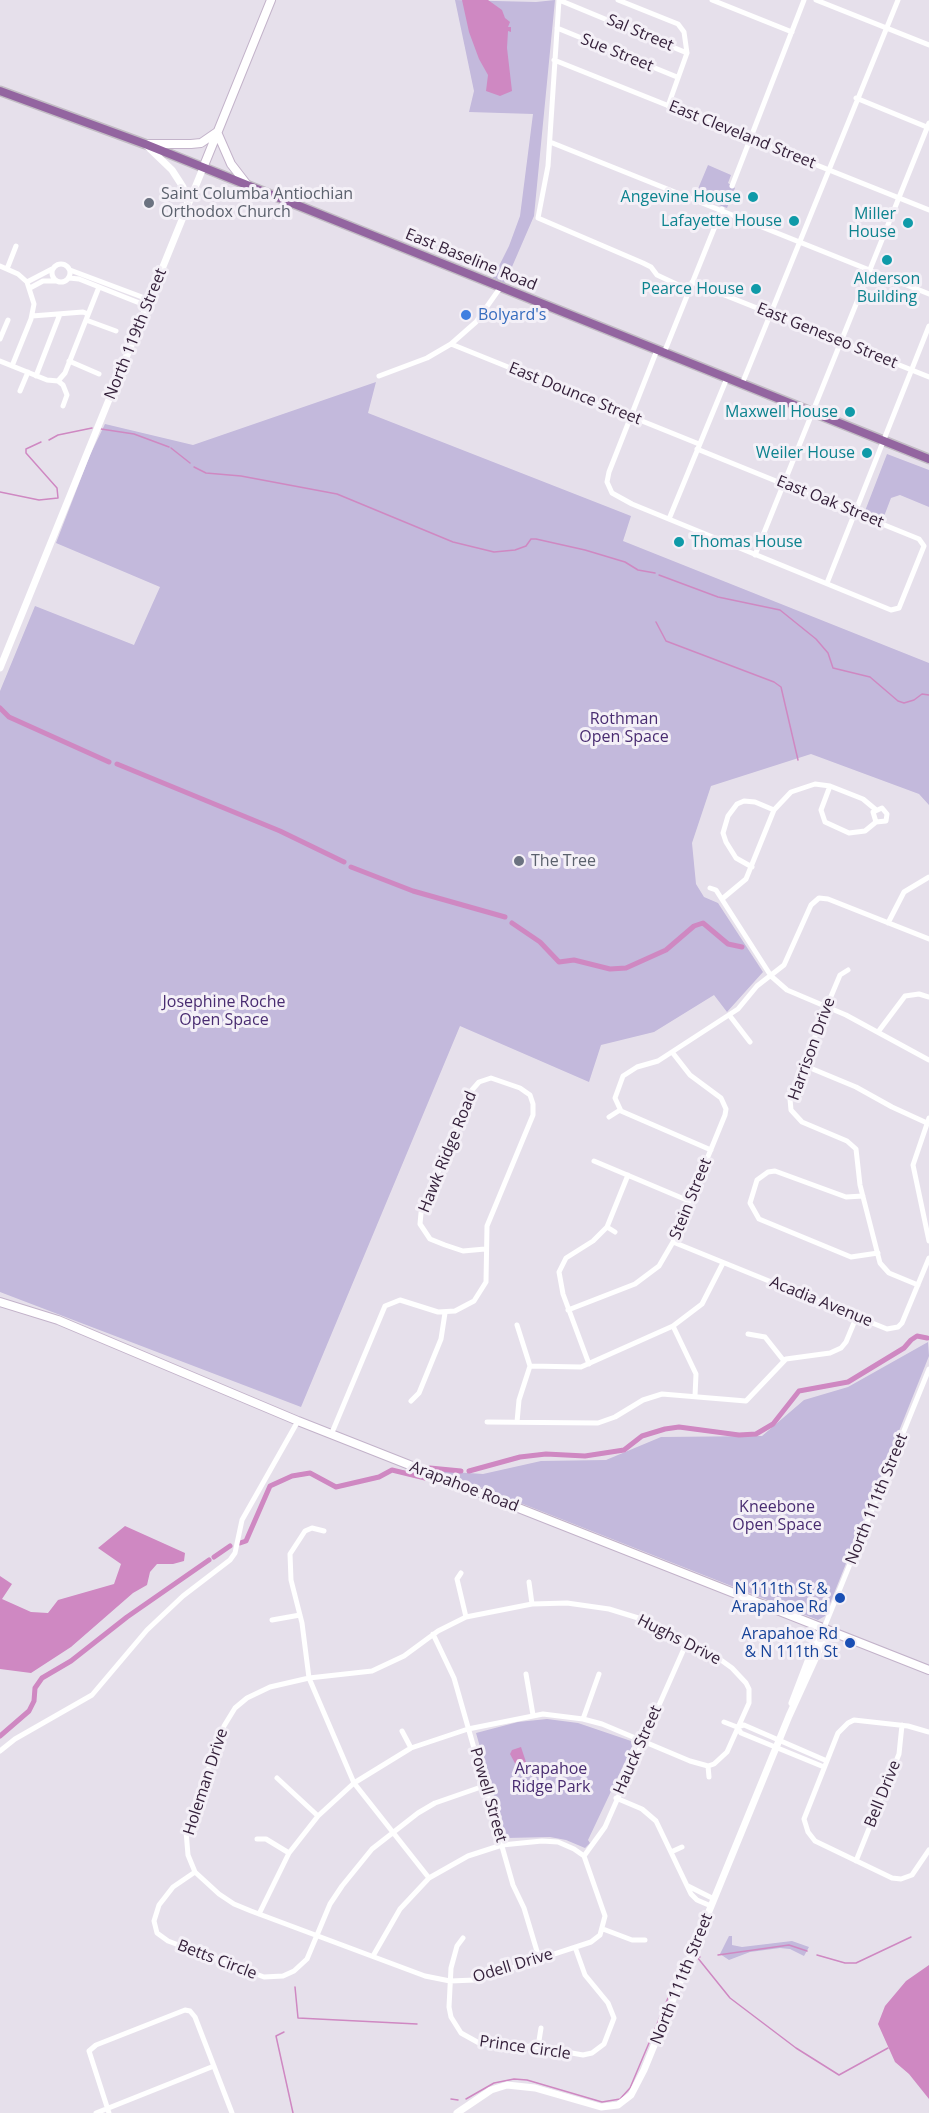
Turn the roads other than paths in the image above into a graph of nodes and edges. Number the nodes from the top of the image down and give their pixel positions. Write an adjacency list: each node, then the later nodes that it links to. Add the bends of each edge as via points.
1 (271, 0): 19 (main road, North 119th Street)
2 (559, 0): 8 (street); 12 (street, Sal Street)
3 (618, 0): 12 (street, via 678,24 684,32)
4 (712, 0): 10 (street)
5 (804, 0): 10 (street)
6 (816, 0): 9 (street)
7 (898, 0): 9 (street)
8 (557, 28): 13 (street); 14 (street, Sue Street)
9 (886, 28): 11 (street); 16 (street)
10 (792, 32): 20 (street)
11 (929, 45)
12 (687, 53): 14 (street)
13 (555, 60): 17 (street, East Cleveland Street); 21 (street)
14 (677, 77): 17 (street)
15 (0, 91): 22 (main road, East Baseline Road)
16 (856, 98): 18 (street); 24 (street)
17 (668, 106): 20 (street, East Cleveland Street)
18 (928, 126): 27 (street)
19 (217, 132): 22 (main road, via 201,143); 23 (main road, North 119th Street); 26 (main road, via 231,164)
20 (750, 140): 24 (street, East Cleveland Street); 25 (street)
21 (550, 142): 29 (street); 43 (street, via 538,218 643,263 657,275)
22 (145, 144): 23 (main road, East Baseline Road); 28 (street, via 177,178)
23 (203, 168): 26 (main road, East Baseline Road); 28 (street, North 119th Street)
24 (827, 170): 27 (street, East Cleveland Street); 31 (street)
25 (732, 186)
26 (249, 187): 42 (main road, East Baseline Road)
27 (899, 198): 30 (street, East Cleveland Street); 36 (street)
28 (188, 205): 45 (street, North 119th Street)
29 (722, 209): 31 (street); 39 (street)
30 (929, 210)
31 (799, 240): 36 (street); 46 (street)
32 (16, 246): 33 (street)
33 (2, 267): 40 (street)
34 (53, 268): 35 (street, via 61,264); 38 (street); 40 (street)
35 (70, 270): 37 (street); 45 (street)
36 (870, 270): 44 (street); 54 (street)
37 (69, 278): 38 (street); 41 (street)
38 (56, 281): 40 (street)
39 (692, 282): 43 (street); 46 (street, East Geneseo Street)
40 (29, 285): 48 (street, via 34,304)
41 (99, 287): 45 (street); 49 (street)
42 (500, 288): 55 (street, via 476,322); 56 (main road, East Baseline Road)
43 (689, 290): 56 (street)
44 (929, 294)
45 (148, 303): 81 (street, North 119th Street)
46 (769, 313): 54 (street, East Geneseo Street); 68 (street)
47 (60, 314): 48 (street); 49 (street, via 83,312); 63 (street)
48 (32, 316): 59 (street)
49 (87, 317): 52 (street); 58 (street)
50 (8, 320): 53 (street)
51 (929, 326): 60 (street)
52 (116, 332)
53 (0, 339)
54 (841, 341): 60 (street, East Geneseo Street); 71 (street)
55 (451, 344): 64 (street, via 427,358); 72 (street, East Dounce Street)
56 (661, 352): 66 (main road, East Baseline Road); 72 (street)
57 (0, 361): 59 (street)
58 (69, 362): 62 (street); 67 (street)
59 (12, 366): 61 (street)
60 (912, 370): 65 (street, East Geneseo Street); 73 (street)
61 (28, 372): 63 (street); 69 (street)
62 (99, 374)
63 (36, 376): 67 (street)
64 (378, 376)
65 (929, 377)
66 (727, 378): 68 (main road, East Baseline Road); 74 (street)
67 (58, 381): 70 (street, via 68,395)
68 (742, 384): 71 (main road, East Baseline Road)
69 (20, 391)
70 (63, 406)
71 (812, 412): 73 (main road, East Baseline Road); 76 (street)
72 (632, 416): 74 (street, East Dounce Street); 78 (street, via 608,482 612,493)
73 (884, 441): 75 (main road, East Baseline Road); 77 (street)
74 (698, 447): 76 (street, East Oak Street); 78 (street)
75 (929, 459)
76 (783, 483): 77 (street, East Oak Street); 79 (street)
77 (855, 513): 80 (street); 80 (street, East Oak Street, via 919,539 924,546 897,610)
78 (669, 519): 79 (street)
79 (756, 555): 80 (street)
80 (827, 583)
81 (0, 668)
82 (830, 786): 83 (street, via 863,799); 84 (street, via 801,787 782,798); 85 (street, via 820,810 825,822 855,833)
83 (875, 809): 85 (street, via 872,816); 85 (street, via 882,808 888,817 883,823)
84 (774, 810): 86 (street); 86 (street, via 744,801 728,816 723,833 726,842 736,858)
85 (876, 822)
86 (752, 867): 89 (street, via 746,879)
87 (929, 877): 90 (street, via 904,891)
88 (710, 888): 89 (street)
89 (722, 899): 93 (street)
90 (888, 923): 91 (street); 93 (street, via 819,898 811,905 789,958)
91 (929, 939)
92 (848, 970): 95 (street, Harrison Drive, via 840,975)
93 (771, 976): 95 (street, via 787,990); 96 (street)
94 (929, 997): 97 (street, via 905,996)
95 (827, 1007): 97 (street); 101 (street, Harrison Drive)
96 (730, 1016): 98 (street); 99 (street)
97 (878, 1032): 100 (street)
98 (750, 1042)
99 (672, 1052): 102 (street, via 623,1076 615,1098); 105 (street, Stein Street, via 690,1075 724,1103 725,1115)
100 (929, 1060)
101 (803, 1065): 104 (street); 108 (street, Harrison Drive, via 790,1099 791,1110 802,1122 852,1144 859,1156)
102 (620, 1110): 103 (street); 105 (street)
103 (609, 1117)
104 (928, 1120): 110 (street, via 913,1165)
105 (711, 1150): 109 (street, Stein Street)
106 (594, 1161): 107 (street)
107 (628, 1175): 109 (street); 111 (street)
108 (863, 1196): 116 (street, Harrison Drive); 116 (street, via 846,1197 775,1171 757,1180 750,1203 759,1219 851,1257)
109 (689, 1201): 114 (street, Stein Street)
110 (926, 1218): 113 (street)
111 (607, 1227): 112 (street); 121 (street, via 561,1264 559,1283)
112 (615, 1232)
113 (929, 1241)
114 (674, 1242): 118 (street, Acadia Avenue); 121 (street, Stein Street, via 647,1278)
115 (485, 1249): 115 (street, Hawk Ridge Road, via 487,1226 533,1115 530,1095 491,1078 479,1082 472,1090 420,1224 430,1239 445,1245 463,1251); 122 (street, Hawk Ridge Road, via 488,1270 481,1293 465,1307)
116 (878, 1253): 119 (street, Harrison Drive, via 880,1263 889,1273)
117 (929, 1258): 119 (street, Acadia Avenue)
118 (723, 1263): 123 (street, Acadia Avenue); 125 (street, via 702,1304)
119 (918, 1285): 123 (street, Acadia Avenue, via 898,1327 887,1329)
120 (0, 1302): 133 (main road, Arapahoe Road, via 58,1320)
121 (568, 1310): 128 (street)
122 (445, 1312): 132 (street, via 441,1339 419,1393); 136 (street, via 400,1300 385,1306)
123 (856, 1318): 127 (street, via 846,1342 836,1351 794,1356)
124 (517, 1325): 129 (street)
125 (673, 1326): 128 (street); 131 (street, via 696,1374)
126 (748, 1334): 127 (street, via 765,1337)
127 (784, 1361): 131 (street, via 746,1401)
128 (589, 1364): 129 (street)
129 (530, 1366): 135 (street, via 519,1400)
130 (929, 1369): 144 (street, North 111th Street)
131 (695, 1396): 135 (street, via 654,1396 598,1423)
132 (411, 1401)
133 (298, 1421): 136 (main road, Arapahoe Road); 162 (street, via 242,1520 230,1560 147,1630 92,1695 15,1739)
134 (487, 1422): 135 (street)
135 (518, 1422)
136 (331, 1435): 144 (main road, Arapahoe Road)
137 (324, 1531): 141 (street, via 305,1531 290,1554 291,1580)
138 (461, 1573): 142 (street, via 457,1579)
139 (529, 1582): 140 (street)
140 (532, 1605): 142 (street, Hughs Drive); 146 (street, Hughs Drive, via 567,1603 609,1609 648,1622)
141 (300, 1615): 143 (street); 150 (street)
142 (466, 1617): 145 (street, Hughs Drive)
143 (272, 1620)
144 (824, 1629): 147 (main road, Arapahoe Road); 160 (street, North 111th Street, via 818,1635)
145 (433, 1635): 150 (street, Hughs Drive, via 404,1656 372,1671); 156 (street, Powell Street, via 454,1678)
146 (687, 1642): 155 (street, Hughs Drive, via 714,1655 746,1683 750,1696); 159 (street, Hauck Street)
147 (929, 1670)
148 (526, 1674): 151 (street)
149 (598, 1674): 152 (street)
150 (309, 1678): 167 (street); 180 (street, Holeman Drive, via 258,1691 230,1715 186,1831 188,1855)
151 (533, 1715): 152 (street); 156 (street)
152 (583, 1719): 159 (street)
153 (724, 1722): 155 (street)
154 (902, 1725): 158 (street); 163 (street, via 854,1720 848,1723 838,1733); 179 (street, Bell Drive, via 899,1754)
155 (738, 1727): 160 (street, via 744,1725); 164 (street, Hughs Drive, via 727,1752)
156 (468, 1729): 161 (street); 168 (street, Powell Street)
157 (402, 1731): 161 (street)
158 (929, 1732)
159 (643, 1742): 164 (street); 169 (street, Hauck Street)
160 (777, 1744): 163 (street); 182 (street, North 111th Street)
161 (411, 1748): 167 (street)
162 (0, 1752)
163 (826, 1764): 179 (street, via 804,1819 815,1841)
164 (708, 1766): 165 (street)
165 (709, 1777)
166 (277, 1778): 170 (street)
167 (354, 1783): 170 (street); 171 (street)
168 (484, 1786): 171 (street, Betts Circle, via 435,1803); 173 (street, Powell Street)
169 (616, 1798): 177 (street, via 648,1813 662,1828); 178 (street, Hauck Street, via 597,1840)
170 (318, 1816): 176 (street)
171 (392, 1832): 181 (street); 185 (street, Betts Circle, via 372,1849 342,1886)
172 (256, 1839): 176 (street, via 266,1839)
173 (502, 1845): 178 (street, via 558,1842); 181 (street, via 468,1856); 190 (street, Powell Street)
174 (682, 1847): 177 (street)
175 (929, 1850): 179 (street, via 908,1877 892,1878)
176 (289, 1852): 183 (street)
177 (670, 1852): 182 (street, via 686,1886)
178 (584, 1856): 184 (street, via 605,1916)
179 (856, 1861)
180 (195, 1872): 183 (street, via 219,1894); 185 (street, Betts Circle, via 173,1887 159,1905 154,1921 162,1938 264,1977 294,1971 307,1959)
181 (429, 1878): 189 (street, via 400,1909)
182 (713, 1902): 195 (street, North 111th Street, via 644,2070 625,2101 601,2107 518,2085 499,2087)
183 (259, 1914): 185 (street)
184 (603, 1929): 187 (street, via 632,1940); 188 (street, Odell Drive, via 596,1939)
185 (316, 1935): 189 (street, Odell Drive)
186 (463, 1938): 191 (street, Prince Circle, via 454,1954)
187 (645, 1940)
188 (574, 1947): 190 (street, Odell Drive); 193 (street, Prince Circle, via 585,1974 612,2011 610,2035 599,2049 583,2055)
189 (373, 1956): 191 (street, Odell Drive)
190 (539, 1958): 191 (street, Odell Drive, via 475,1980)
191 (450, 1981): 193 (street, Prince Circle, via 451,2016 469,2039)
192 (541, 2028): 193 (street)
193 (538, 2047)
194 (214, 2066): 196 (street); 196 (street, via 195,2017 185,2010 96,2045 89,2051); 198 (street)
195 (483, 2095): 199 (street, North 111th Street); 200 (street, North 111th Street)
196 (108, 2111): 197 (street)
197 (96, 2113)
198 (232, 2113)
199 (457, 2113)
200 (464, 2113)

